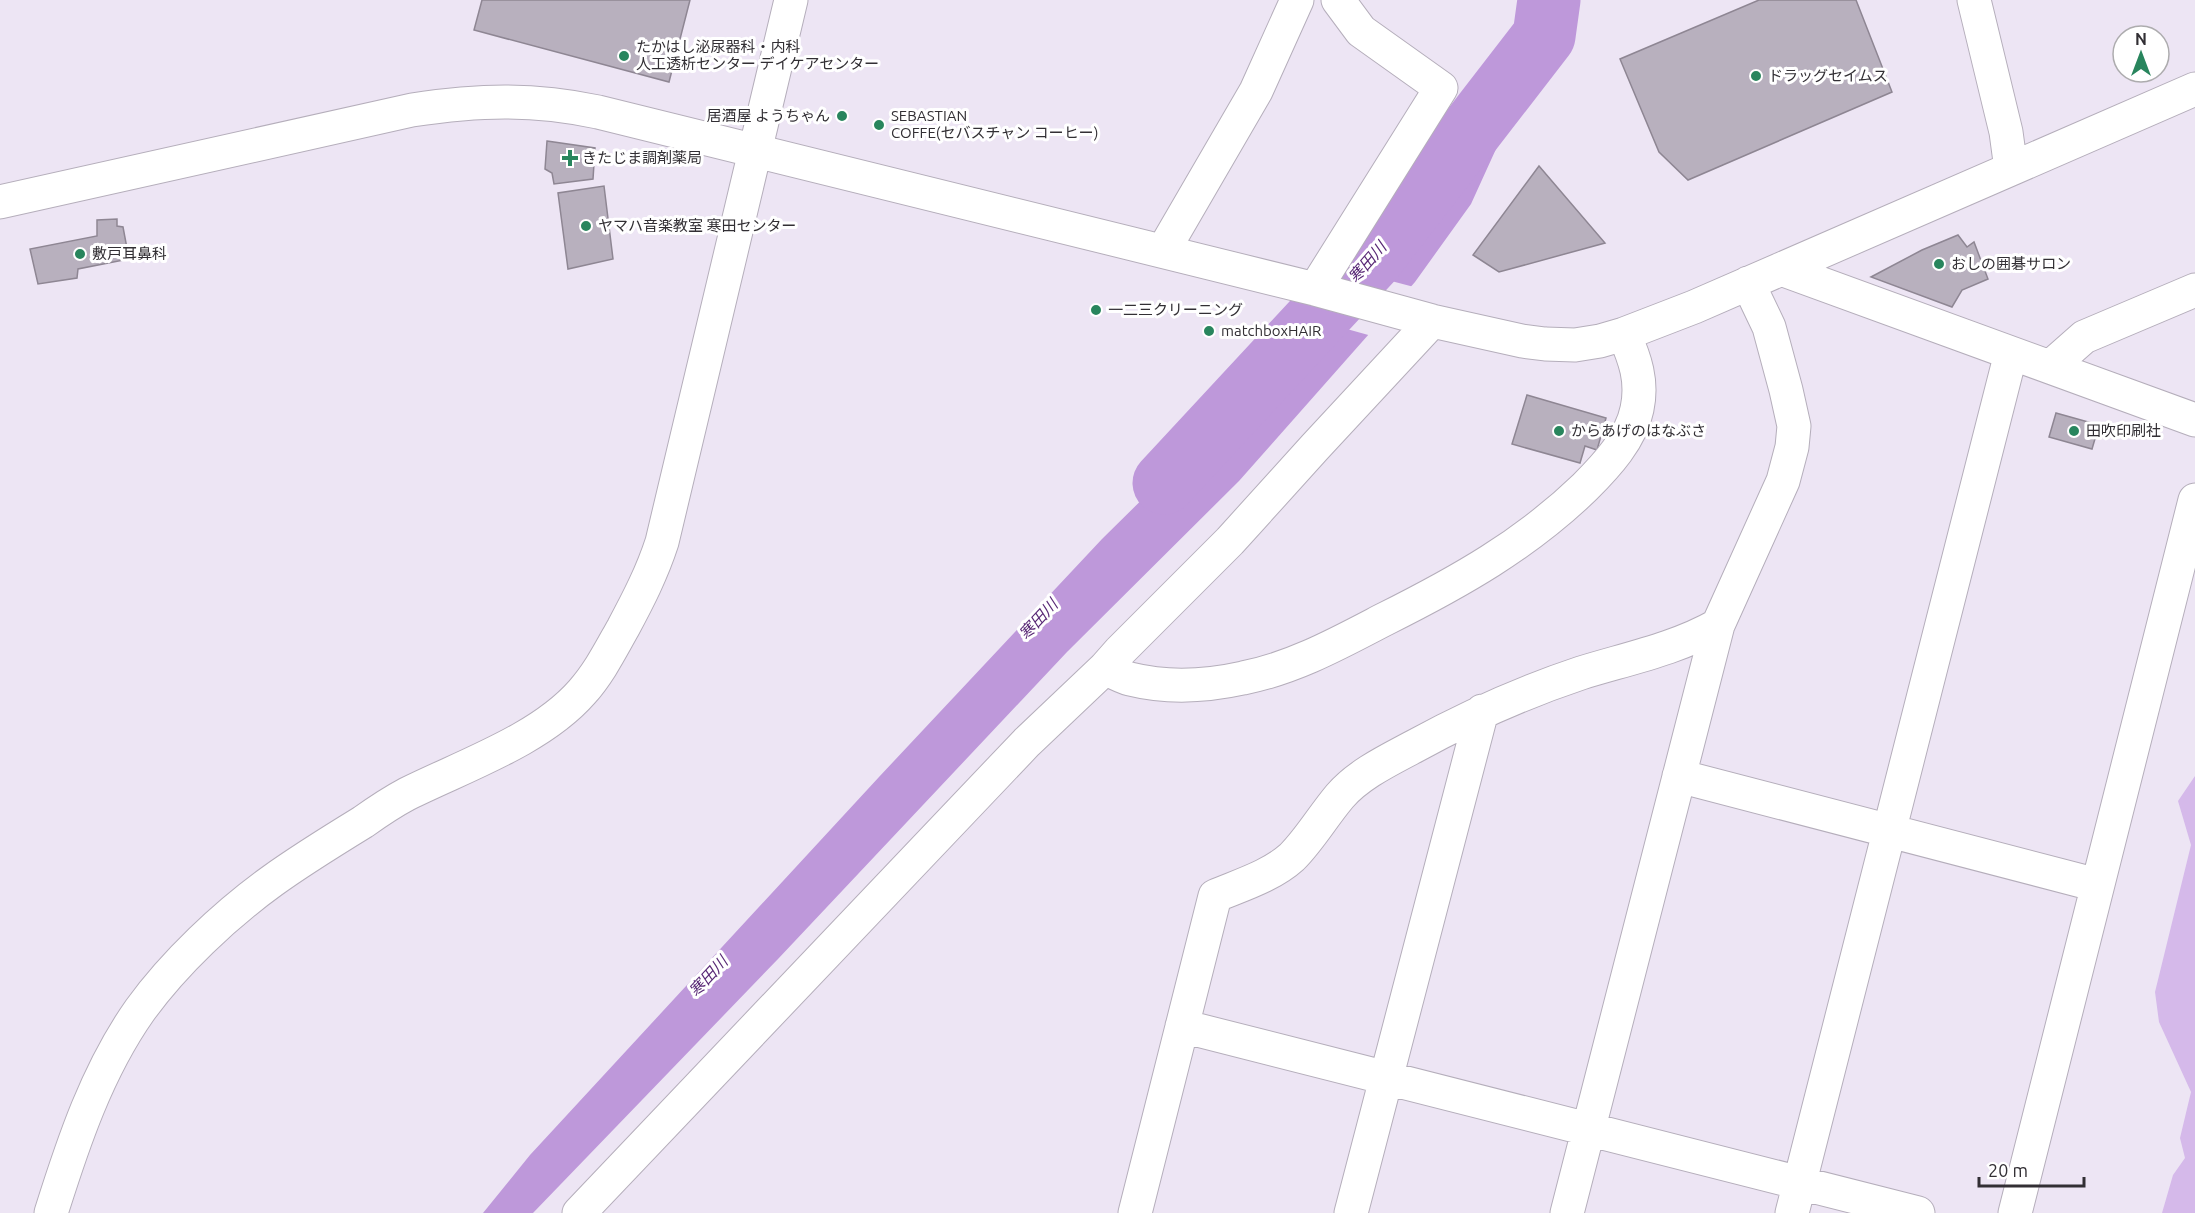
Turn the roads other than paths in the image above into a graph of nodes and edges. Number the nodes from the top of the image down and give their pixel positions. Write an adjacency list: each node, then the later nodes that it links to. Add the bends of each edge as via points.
1 (791, 0): 6 (street)
2 (1297, 0): 9 (street, via 1256,91)
3 (1338, 0): 12 (street, via 1361,31 1440,88)
4 (1974, 0): 7 (street, via 2006,132)
5 (2195, 89): 7 (street)
6 (757, 151): 8 (street, via 570,106 477,101 412,110); 9 (street); 30 (street, via 662,542 644,588 602,666 573,700 539,726 481,760 405,795 270,883 210,932 161,983 123,1037 84,1117)
7 (2011, 169): 10 (street)
8 (0, 202)
9 (1163, 251): 12 (street)
10 (1781, 269): 11 (street); 16 (street)
11 (1748, 284): 15 (street); 20 (street, via 1769,327 1794,426 1784,481)
12 (1315, 289): 14 (street)
13 (2195, 290): 17 (street, via 2084,337)
14 (1423, 319): 15 (street, via 1545,344 1575,345); 21 (street, via 1230,541)
15 (1624, 334): 21 (street, via 1640,378 1637,409 1622,443 1601,471 1568,503 1496,559 1325,650 1267,672 1220,682 1162,684 1128,679)
16 (2011, 353): 17 (street); 24 (street)
17 (2050, 367): 18 (street)
18 (2195, 420)
19 (2195, 500): 25 (street)
20 (1718, 625): 22 (street, via 1680,643 1578,674); 23 (street)
21 (1106, 668): 31 (street, via 1027,742)
22 (1482, 711): 26 (street, via 1356,781 1291,857 1270,873 1215,896); 27 (street)
23 (1679, 776): 24 (street); 28 (street)
24 (1890, 831): 25 (street); 29 (street)
25 (2097, 885): 36 (street)
26 (1182, 1026): 27 (street); 32 (street)
27 (1387, 1078): 28 (street); 33 (street)
28 (1589, 1129): 29 (street); 34 (street)
29 (1796, 1198): 35 (street)
30 (51, 1213)
31 (579, 1213)
32 (1135, 1213)
33 (1351, 1213)
34 (1567, 1213)
35 (1918, 1213)
36 (2015, 1213)

